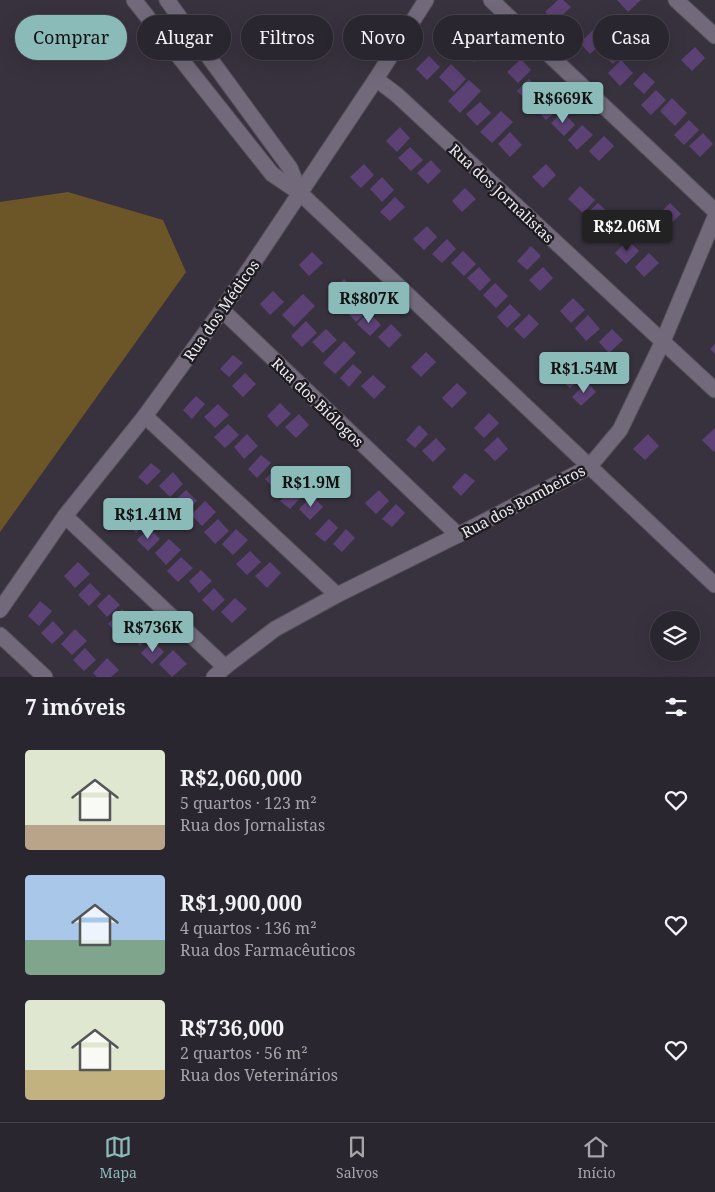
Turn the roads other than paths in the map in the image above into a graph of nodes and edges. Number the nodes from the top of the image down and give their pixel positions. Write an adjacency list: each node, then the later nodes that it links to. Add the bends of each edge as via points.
1 (134, 0): 8 (street, via 272,174)
2 (167, 0): 8 (street, via 290,168)
3 (426, 0): 7 (street, Rua dos Médicos)
4 (491, 0): 9 (street)
5 (676, 0): 6 (street)
6 (715, 36)
7 (376, 79): 8 (street, Rua dos Médicos); 12 (street, Rua dos Jornalistas)
8 (300, 193): 11 (street, Rua dos Médicos); 15 (street)
9 (715, 211)
10 (715, 217): 12 (street, Rua dos Bombeiros)
11 (222, 310): 14 (street, Rua dos Médicos); 17 (street, Rua dos Biólogos)
12 (663, 341): 13 (street, Rua dos Jornalistas); 15 (street, Rua dos Bombeiros, via 620,430)
13 (715, 390)
14 (145, 416): 16 (street, Rua dos Médicos); 19 (street)
15 (589, 467): 17 (street, Rua dos Bombeiros); 18 (street)
16 (65, 516): 20 (street, Rua dos Médicos); 22 (street)
17 (458, 535): 19 (street, Rua dos Bombeiros)
18 (715, 585)
19 (337, 595): 22 (street, Rua dos Bombeiros, via 275,629)
20 (0, 610)
21 (0, 635): 23 (street)
22 (220, 672)
23 (45, 677)

